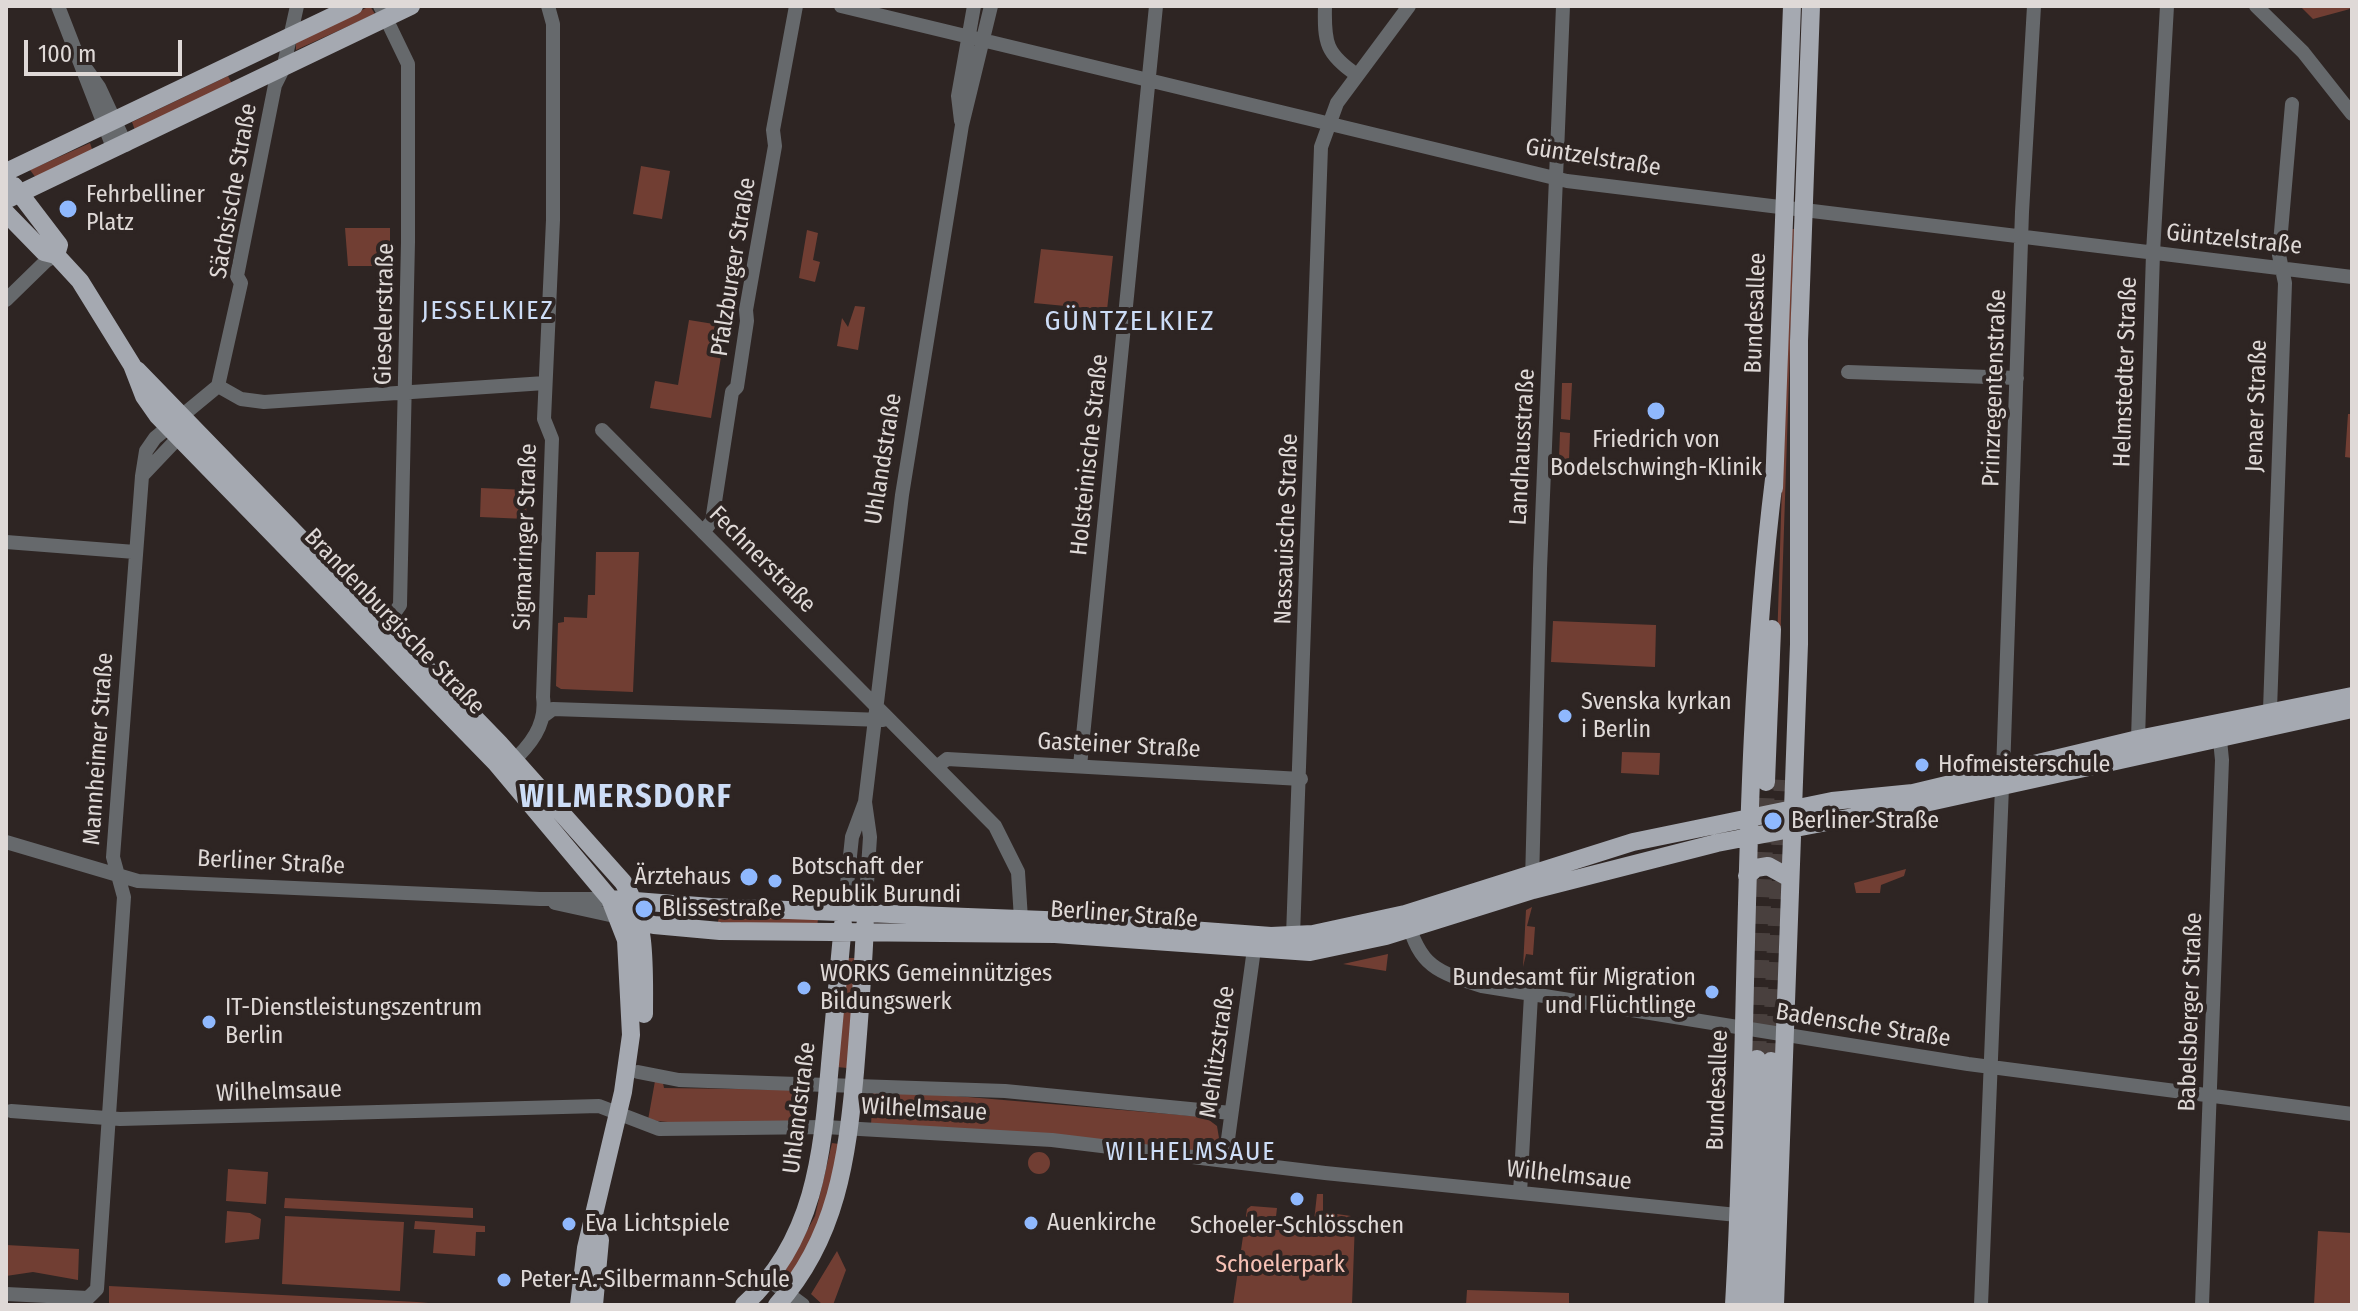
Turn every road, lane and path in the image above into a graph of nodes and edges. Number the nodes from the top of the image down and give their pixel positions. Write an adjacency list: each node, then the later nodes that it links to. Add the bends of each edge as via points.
1 (58, 6): 28 (street)
2 (297, 6): 21 (street, Sächsische Straße)
3 (354, 6): 21 (main road)
4 (411, 6): 19 (main road)
5 (548, 6): 48 (street, Sigmaringer Straße, via 553,24 553,220)
6 (796, 6): 55 (street, Pfalzburger Straße, via 737,387 712,521)
7 (841, 6): 20 (street, Güntzelstraße)
8 (974, 6): 20 (street, Uhlandstraße)
9 (991, 6): 22 (street, Uhlandstraße)
10 (1156, 6): 25 (street, Holsteinische Straße)
11 (1325, 6): 24 (street, via 1331,53)
12 (1409, 6): 24 (street)
13 (1563, 6): 35 (street, Landhausstraße)
14 (1792, 6): 32 (main road, Bundesallee)
15 (1811, 6): 33 (main road, Bundesallee)
16 (2034, 6): 40 (street, Prinzregentenstraße)
17 (2167, 6): 41 (street, Helmstedter Straße)
18 (2256, 6): 27 (street, via 2303,52)
19 (383, 12): 23 (main road); 50 (street, Gieselerstraße, via 408,64)
20 (968, 37): 22 (street, Güntzelstraße); 30 (street, Uhlandstraße, via 958,96)
21 (289, 38): 23 (street, Sächsische Straße); 28 (main road)
22 (985, 41): 25 (street, Güntzelstraße); 30 (street, Uhlandstraße)
23 (283, 69): 31 (main road); 49 (street, Sächsische Straße, via 275,85)
24 (1357, 75): 29 (street)
25 (1149, 80): 29 (street, Güntzelstraße); 68 (street, Holsteinische Straße)
26 (2292, 104): 43 (street, Jenaer Straße)
27 (2352, 114)
28 (110, 123): 31 (street); 34 (main road)
29 (1327, 124): 35 (street, Güntzelstraße); 69 (street, Nassauische Straße, via 1319,190)
30 (962, 125): 62 (street, Uhlandstraße, via 893,551)
31 (120, 148): 36 (main road)
32 (1786, 150): 33 (main road); 37 (main road, Bundesallee)
33 (1806, 151): 38 (main road, Bundesallee)
34 (6, 174): 36 (main road)
35 (1556, 178): 37 (street, Güntzelstraße); 80 (street, Landhausstraße)
36 (13, 197): 42 (main road, via 59,245)
37 (1783, 207): 38 (street, Güntzelstraße); 54 (main road, Bundesallee)
38 (1804, 209): 40 (street, Güntzelstraße); 53 (main road, Bundesallee)
39 (6, 213): 42 (main road, via 44,252)
40 (2022, 237): 41 (street, Güntzelstraße); 47 (street, Prinzregentenstraße)
41 (2153, 253): 43 (street, Güntzelstraße); 65 (street, Helmstedter Straße)
42 (56, 255): 45 (street); 51 (main road, Brandenburgische Straße)
43 (2281, 268): 44 (street, Güntzelstraße); 61 (street, Jenaer Straße, via 2285,288)
44 (2352, 277)
45 (6, 300)
46 (1848, 372): 47 (street)
47 (2017, 378): 70 (street, Prinzregentenstraße)
48 (545, 383): 50 (street); 63 (street, Sigmaringer Straße, via 544,419 552,439)
49 (218, 386): 50 (street, via 241,399 264,402); 51 (street, Mannheimer Straße)
50 (406, 391): 58 (street, Gieselerstraße, via 400,605)
51 (177, 427): 57 (street, Mannheimer Straße, via 146,451); 58 (main road, Brandenburgische Straße); 66 (main road, Brandenburgische Straße)
52 (602, 430): 55 (street, Fechnerstraße)
53 (1797, 477): 54 (main road, Bundesallee, via 1774,781); 72 (main road, Bundesallee, via 1801,549)
54 (1774, 479): 73 (main road, Bundesallee)
55 (703, 532): 62 (street, Fechnerstraße)
56 (6, 542): 57 (street)
57 (135, 552): 78 (street, Mannheimer Straße, via 113,857)
58 (386, 625): 66 (main road, Brandenburgische Straße)
59 (2352, 696): 61 (main road, Berliner Straße)
60 (2352, 709): 64 (main road, Berliner Straße)
61 (2270, 710): 64 (main road, Berliner Straße)
62 (875, 712): 63 (street, via 553,709); 67 (street); 71 (street, Uhlandstraße)
63 (545, 715): 66 (street, via 526,750)
64 (2218, 730): 65 (main road, Berliner Straße); 70 (main road, Berliner Straße); 101 (street, Babelsberger Straße)
65 (2138, 739): 70 (main road, Berliner Straße)
66 (509, 765): 82 (main road, Brandenburgische Straße); 83 (main road, Brandenburgische Straße, via 620,877)
67 (938, 766): 68 (street, Gasteiner Straße, via 947,759); 87 (street, via 995,826 1012,855)
68 (1080, 766): 69 (street, Gasteiner Straße)
69 (1301, 779): 92 (street, Nassauische Straße)
70 (2002, 779): 72 (main road, Berliner Straße); 74 (main road, Berliner Straße); 97 (street, Prinzregentenstraße)
71 (865, 802): 84 (street, Uhlandstraße, via 852,837); 85 (street, Uhlandstraße, via 870,837)
72 (1793, 809): 73 (main road, Berliner Straße); 74 (main road, Bundesallee)
73 (1749, 817): 75 (main road, Bundesallee); 80 (main road, Berliner Straße, via 1633,842)
74 (1791, 829): 75 (main road, Berliner Straße); 79 (main road, Bundesallee)
75 (1748, 837): 77 (main road, Bundesallee); 80 (main road, Berliner Straße)
76 (6, 842): 78 (street, Berliner Straße)
77 (1747, 876): 79 (main road, via 1768,866); 95 (main road, Bundesallee)
78 (118, 877): 81 (street, Berliner Straße); 106 (street, Mannheimer Straße, via 124,897)
79 (1788, 877): 96 (main road, Bundesallee)
80 (1532, 881): 89 (main road, Berliner Straße)
81 (540, 899): 82 (street, Berliner Straße); 86 (street, Berliner Straße)
82 (610, 899): 83 (main road, Berliner Straße); 86 (main road, Brandenburgische Straße)
83 (634, 901): 84 (main road, Berliner Straße); 88 (main road)
84 (844, 913): 85 (main road, Berliner Straße); 90 (main road, Uhlandstraße)
85 (865, 914): 87 (main road, Berliner Straße); 91 (main road, Uhlandstraße)
86 (619, 917): 88 (main road, Berliner Straße); 105 (main road, via 632,1012)
87 (1021, 919): 92 (main road, Berliner Straße)
88 (639, 922): 90 (main road, Berliner Straße, via 715,931); 98 (main road, via 644,1014)
89 (1408, 922): 92 (main road, Berliner Straße); 93 (main road, Berliner Straße, via 1310,952); 94 (street, Badensche Straße, via 1420,954 1439,972)
90 (842, 934): 91 (main road, Berliner Straße); 99 (main road, Uhlandstraße)
91 (864, 934): 93 (main road, Berliner Straße, via 1055,934); 100 (main road, Uhlandstraße)
92 (1293, 936)
93 (1254, 949): 103 (street, Mehlitzstraße)
94 (1531, 995): 95 (street, Badensche Straße); 110 (street)
95 (1744, 1030): 96 (street, Badensche Straße); 111 (main road, Bundesallee)
96 (1786, 1037): 97 (street, Badensche Straße); 122 (main road, Bundesallee)
97 (1990, 1067): 101 (street, Badensche Straße); 123 (street, Prinzregentenstraße)
98 (638, 1072): 99 (street, Wilhelmsaue, via 679,1080); 105 (main road)
99 (828, 1083): 100 (street, Wilhelmsaue); 107 (main road, Uhlandstraße)
100 (854, 1084): 103 (street, Wilhelmsaue, via 1005,1091); 108 (main road, Uhlandstraße)
101 (2210, 1095): 104 (street, Badensche Straße); 124 (street, Babelsberger Straße)
102 (11, 1111): 106 (street)
103 (1231, 1113): 109 (street, Mehlitzstraße)
104 (2352, 1114)
105 (624, 1115): 106 (street, Wilhelmsaue, via 574,1105); 107 (street, Wilhelmsaue, via 659,1129); 115 (main road, via 592,1220); 116 (main road, via 600,1239)
106 (108, 1118): 113 (street, Mannheimer Straße, via 94,1295)
107 (825, 1127): 108 (street, Wilhelmsaue); 112 (main road, Uhlandstraße, via 805,1220)
108 (850, 1128): 109 (street, Wilhelmsaue, via 1057,1140); 114 (main road, Uhlandstraße, via 830,1219 815,1254)
109 (1225, 1161): 110 (street, Wilhelmsaue)
110 (1520, 1193): 111 (street, Wilhelmsaue)
111 (1737, 1215): 119 (main road, Bundesallee)
112 (769, 1280): 114 (street); 117 (main road, Uhlandstraße)
113 (6, 1294)
114 (782, 1299): 118 (street)
115 (579, 1305)
116 (594, 1305)
117 (744, 1305)
118 (803, 1305)
119 (1734, 1305)
120 (1748, 1305): 121 (main road, Bundesallee, via 1764,1060)
121 (1762, 1305)
122 (1775, 1305)
123 (1981, 1305)
124 (2202, 1305)

